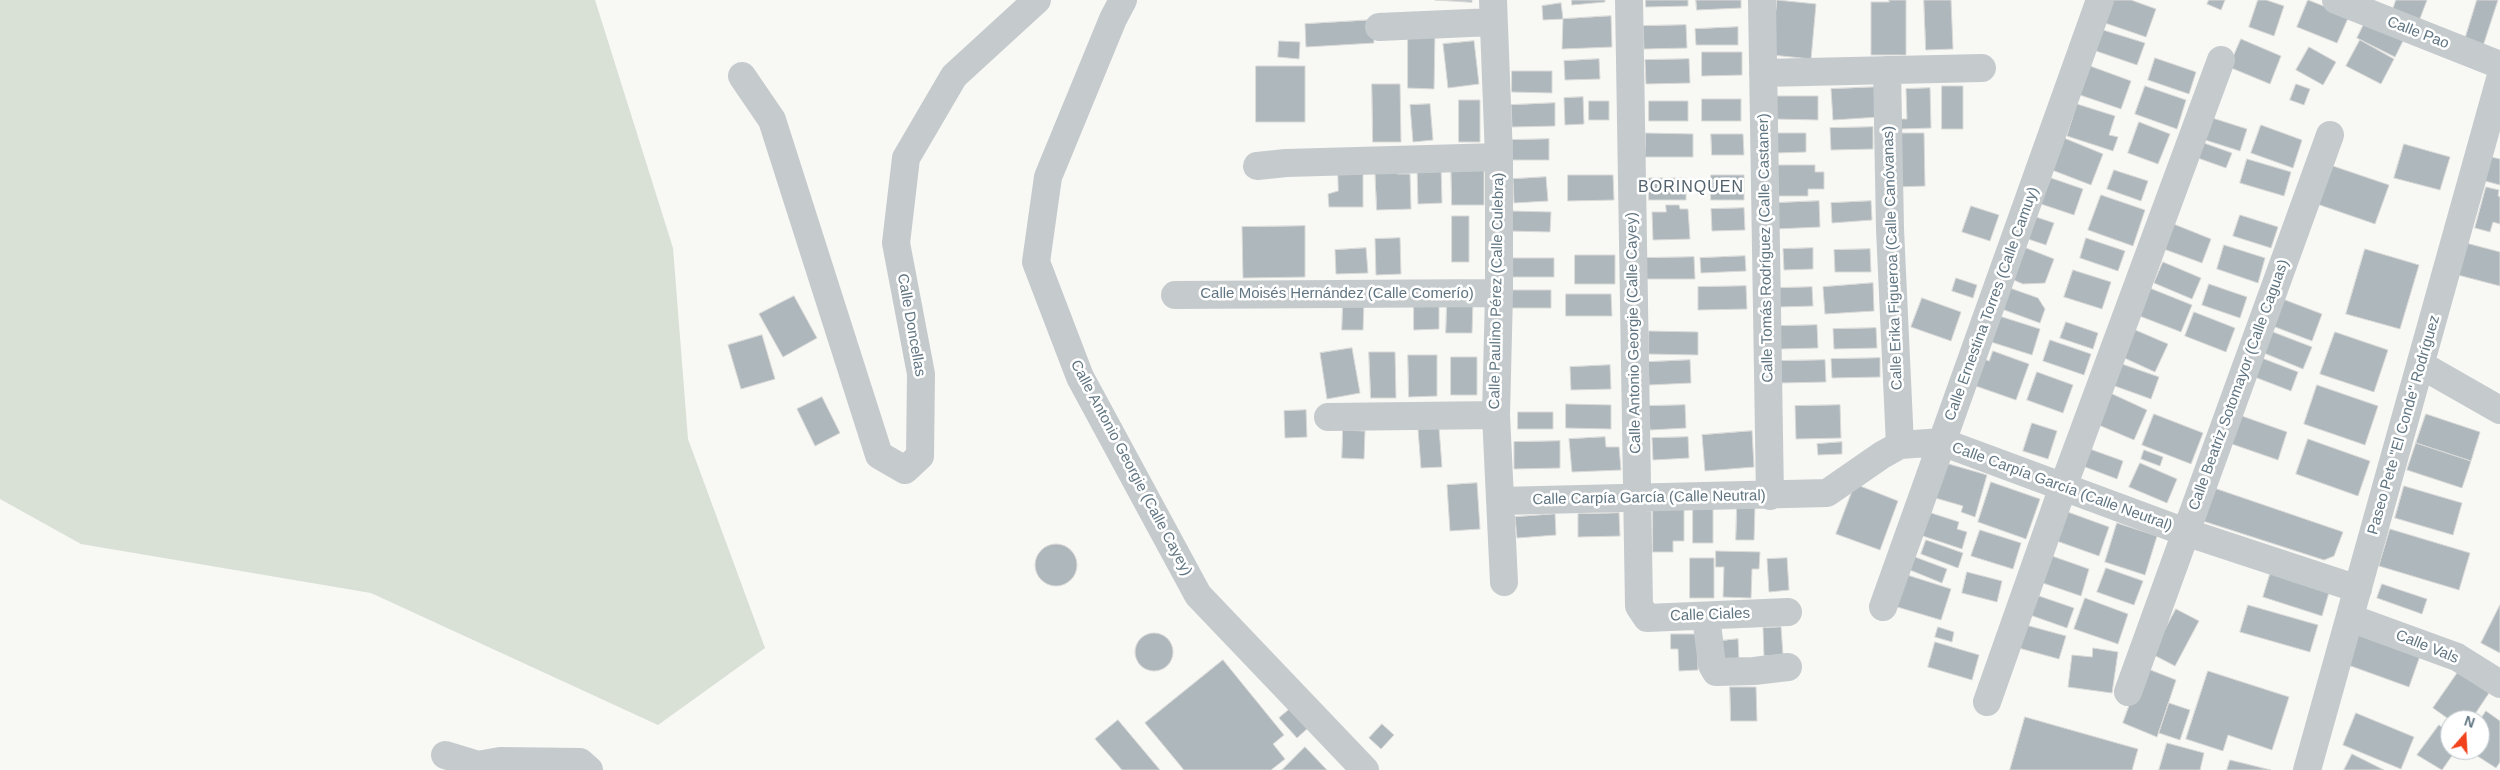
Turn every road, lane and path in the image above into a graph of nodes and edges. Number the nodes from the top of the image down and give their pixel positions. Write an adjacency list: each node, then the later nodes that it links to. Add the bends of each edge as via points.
1 (1037, 0): 14 (street, Calle Doncellas, via 954,76 906,158 896,243 921,374 920,456 905,470 879,455 772,120)
2 (1123, 0): 46 (street, Calle Antonio Georgie (Calle Cayey), via 1048,177 1036,262 1080,377 1198,595)
3 (1629, 0): 30 (street, Calle Antonio Georgie (Calle Cayey))
4 (1762, 0): 13 (street, Calle Tomás Rodríguez (Calle Castaner))
5 (2100, 0): 26 (street, Calle Ernestina Torres (Calle Camuy))
6 (2336, 0): 10 (street, Calle Pao)
7 (1494, 11): 8 (street); 18 (street, Calle Paulino Pérez (Calle Culebra))
8 (1379, 27)
9 (2221, 60): 28 (street)
10 (2500, 65)
11 (1982, 68): 12 (street)
12 (1887, 70): 13 (street); 27 (street, Calle Erika Figueroa (Calle Canóvanas), via 1890,229)
13 (1763, 73): 29 (street, Calle Tomás Rodríguez (Calle Castaner))
14 (742, 76)
15 (2500, 79): 16 (street, Paseo Pete "El Conde" Rodríguez)
16 (2493, 126): 22 (street, Paseo Pete "El Conde" Rodríguez)
17 (2330, 135): 32 (street, Calle Beatriz Sotomayor (Calle Caguas))
18 (1499, 157): 19 (street); 20 (street, Calle Paulino Pérez (Calle Culebra))
19 (1257, 166)
20 (1499, 292): 21 (street, Calle Moisés Hernández (Calle Comerío)); 24 (street, Calle Paulino Pérez (Calle Culebra))
21 (1175, 295)
22 (2421, 365): 23 (street); 34 (street, Paseo Pete "El Conde" Rodríguez)
23 (2500, 410)
24 (1496, 415): 25 (street); 31 (street, Calle Paulino Pérez (Calle Culebra))
25 (1328, 416)
26 (1942, 442): 27 (street, Calle Carpía García (Calle Neutral)); 28 (street, Calle Carpía García (Calle Neutral)); 36 (street, Calle Ernestina Torres (Calle Camuy))
27 (1900, 445): 29 (street, Calle Carpía García (Calle Neutral), via 1828,494)
28 (2063, 487): 32 (street, Calle Carpía García (Calle Neutral)); 43 (street)
29 (1770, 496): 30 (street, Calle Carpía García (Calle Neutral))
30 (1636, 499): 31 (street, Calle Carpía García (Calle Neutral)); 35 (street, Calle Antonio Georgie (Calle Cayey))
31 (1500, 501): 33 (street, Calle Paulino Pérez (Calle Culebra))
32 (2185, 532): 34 (street, Calle Carpía García (Calle Neutral)); 42 (street, Calle Beatriz Sotomayor (Calle Caguas))
33 (1504, 582)
34 (2358, 589): 39 (street, Paseo Pete "El Conde" Rodríguez)
35 (1639, 606): 38 (street, Calle Ciales, via 1647,618)
36 (1883, 607)
37 (1788, 612): 38 (street, Calle Ciales)
38 (1706, 616): 40 (street, via 1712,665 1716,672)
39 (2350, 618): 41 (street, Calle Vals, via 2457,657); 47 (street, Paseo Pete "El Conde" Rodríguez)
40 (1788, 667)
41 (2500, 684)
42 (2128, 692)
43 (1988, 702)
44 (445, 755): 45 (street, via 478,765 500,761 580,762)
45 (589, 770)
46 (1365, 770)
47 (2306, 770)

